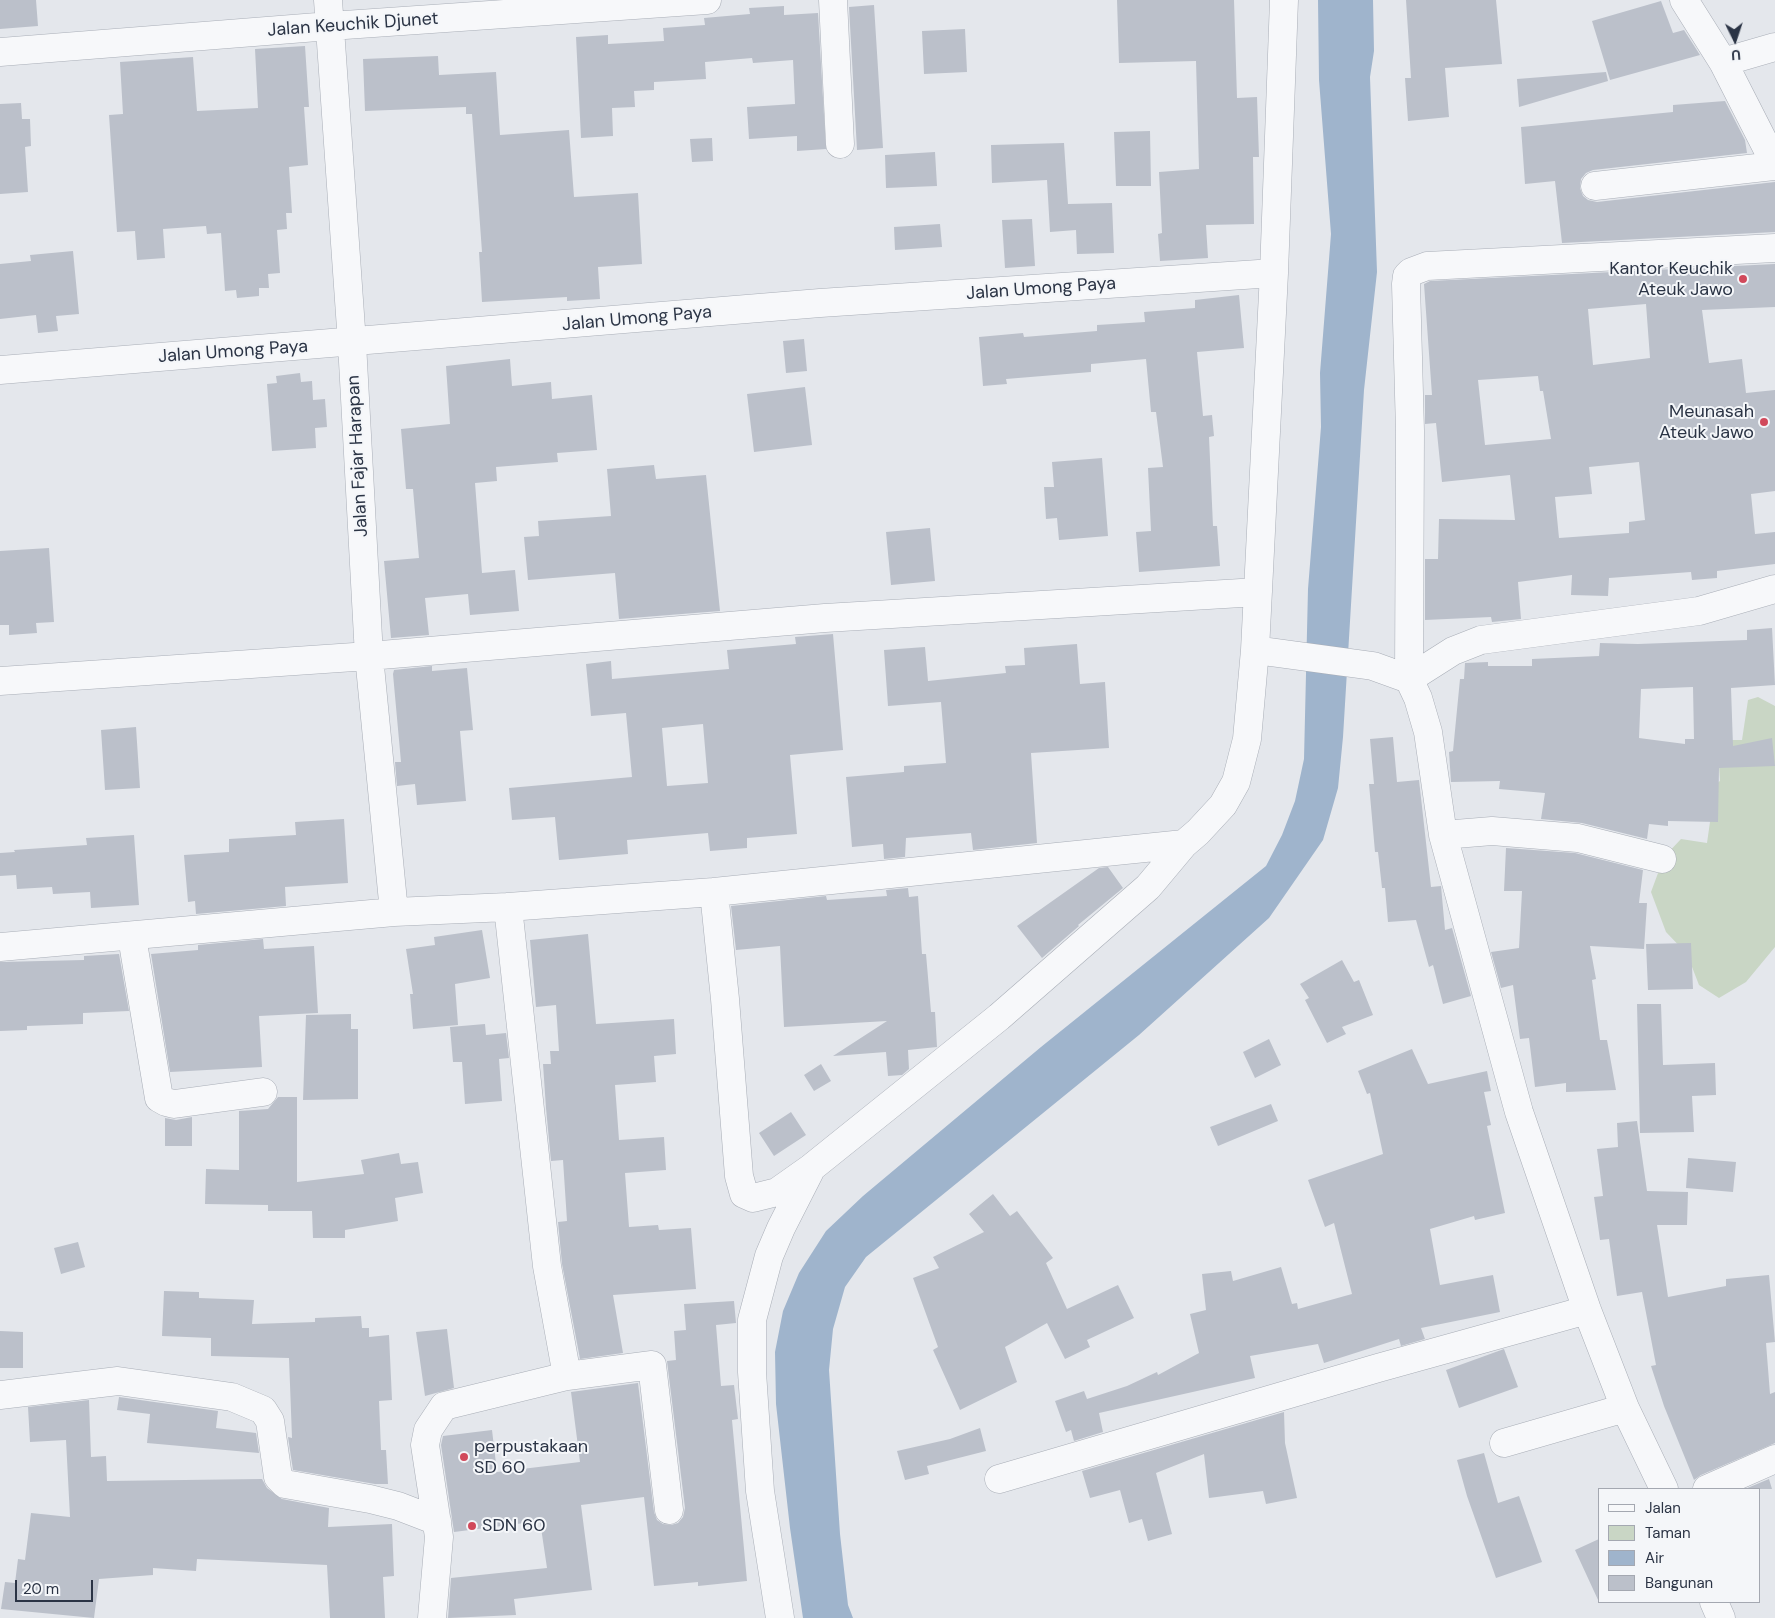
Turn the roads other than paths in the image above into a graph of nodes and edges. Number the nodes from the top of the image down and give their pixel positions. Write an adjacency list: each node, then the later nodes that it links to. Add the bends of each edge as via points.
1 (707, 0): 5 (street, Jalan Keuchik Djunet)
2 (833, 0): 9 (street)
3 (1284, 0): 13 (street)
4 (1684, 0): 8 (street)
5 (329, 13): 7 (street, Jalan Keuchik Djunet); 14 (street, Jalan Fajar Harapan)
6 (1775, 47): 8 (street)
7 (0, 52)
8 (1723, 62): 10 (street)
9 (840, 144)
10 (1775, 165): 11 (street)
11 (1595, 186)
12 (1775, 248): 20 (street, via 1427,266 1407,276)
13 (1274, 273): 14 (street, Jalan Umong Paya, via 820,303); 17 (street)
14 (352, 343): 15 (street, Jalan Umong Paya); 19 (street, Jalan Fajar Harapan)
15 (0, 370)
16 (1775, 589): 20 (street, via 1699,611 1481,640 1453,651)
17 (1258, 592): 18 (street); 19 (street, via 825,618)
18 (1266, 651): 20 (street, via 1373,666); 23 (street, via 1236,782 1223,805)
19 (369, 656): 21 (street); 27 (street, Jalan Fajar Harapan)
20 (1409, 679): 22 (street, via 1428,732)
21 (0, 681)
22 (1442, 835): 24 (street, via 1492,831 1578,838); 32 (street, via 1519,1112)
23 (1184, 844): 25 (street); 31 (street, via 1148,887 1044,978)
24 (1662, 859)
25 (714, 892): 26 (street); 31 (street, via 740,1187 752,1198 763,1197 777,1192)
26 (508, 906): 27 (street); 33 (street, via 547,1266)
27 (394, 912): 28 (street)
28 (132, 937): 29 (street); 30 (street, via 158,1098 174,1104)
29 (0, 947)
30 (263, 1092)
31 (811, 1168): 45 (street, via 772,1249 752,1320 760,1491)
32 (1587, 1310): 35 (street); 38 (street)
33 (567, 1376): 41 (street, via 652,1365); 42 (street, via 444,1406 425,1435)
34 (0, 1395): 42 (street, via 118,1381 232,1397 263,1410 270,1421 278,1477 285,1484 370,1499)
35 (1625, 1408): 36 (street); 39 (street)
36 (1504, 1443)
37 (1775, 1459): 40 (street)
38 (999, 1479)
39 (1664, 1488)
40 (1709, 1488)
41 (669, 1510)
42 (437, 1521): 44 (street, via 439,1538)
43 (1714, 1603): 46 (street)
44 (432, 1618)
45 (780, 1618)
46 (1721, 1618)

